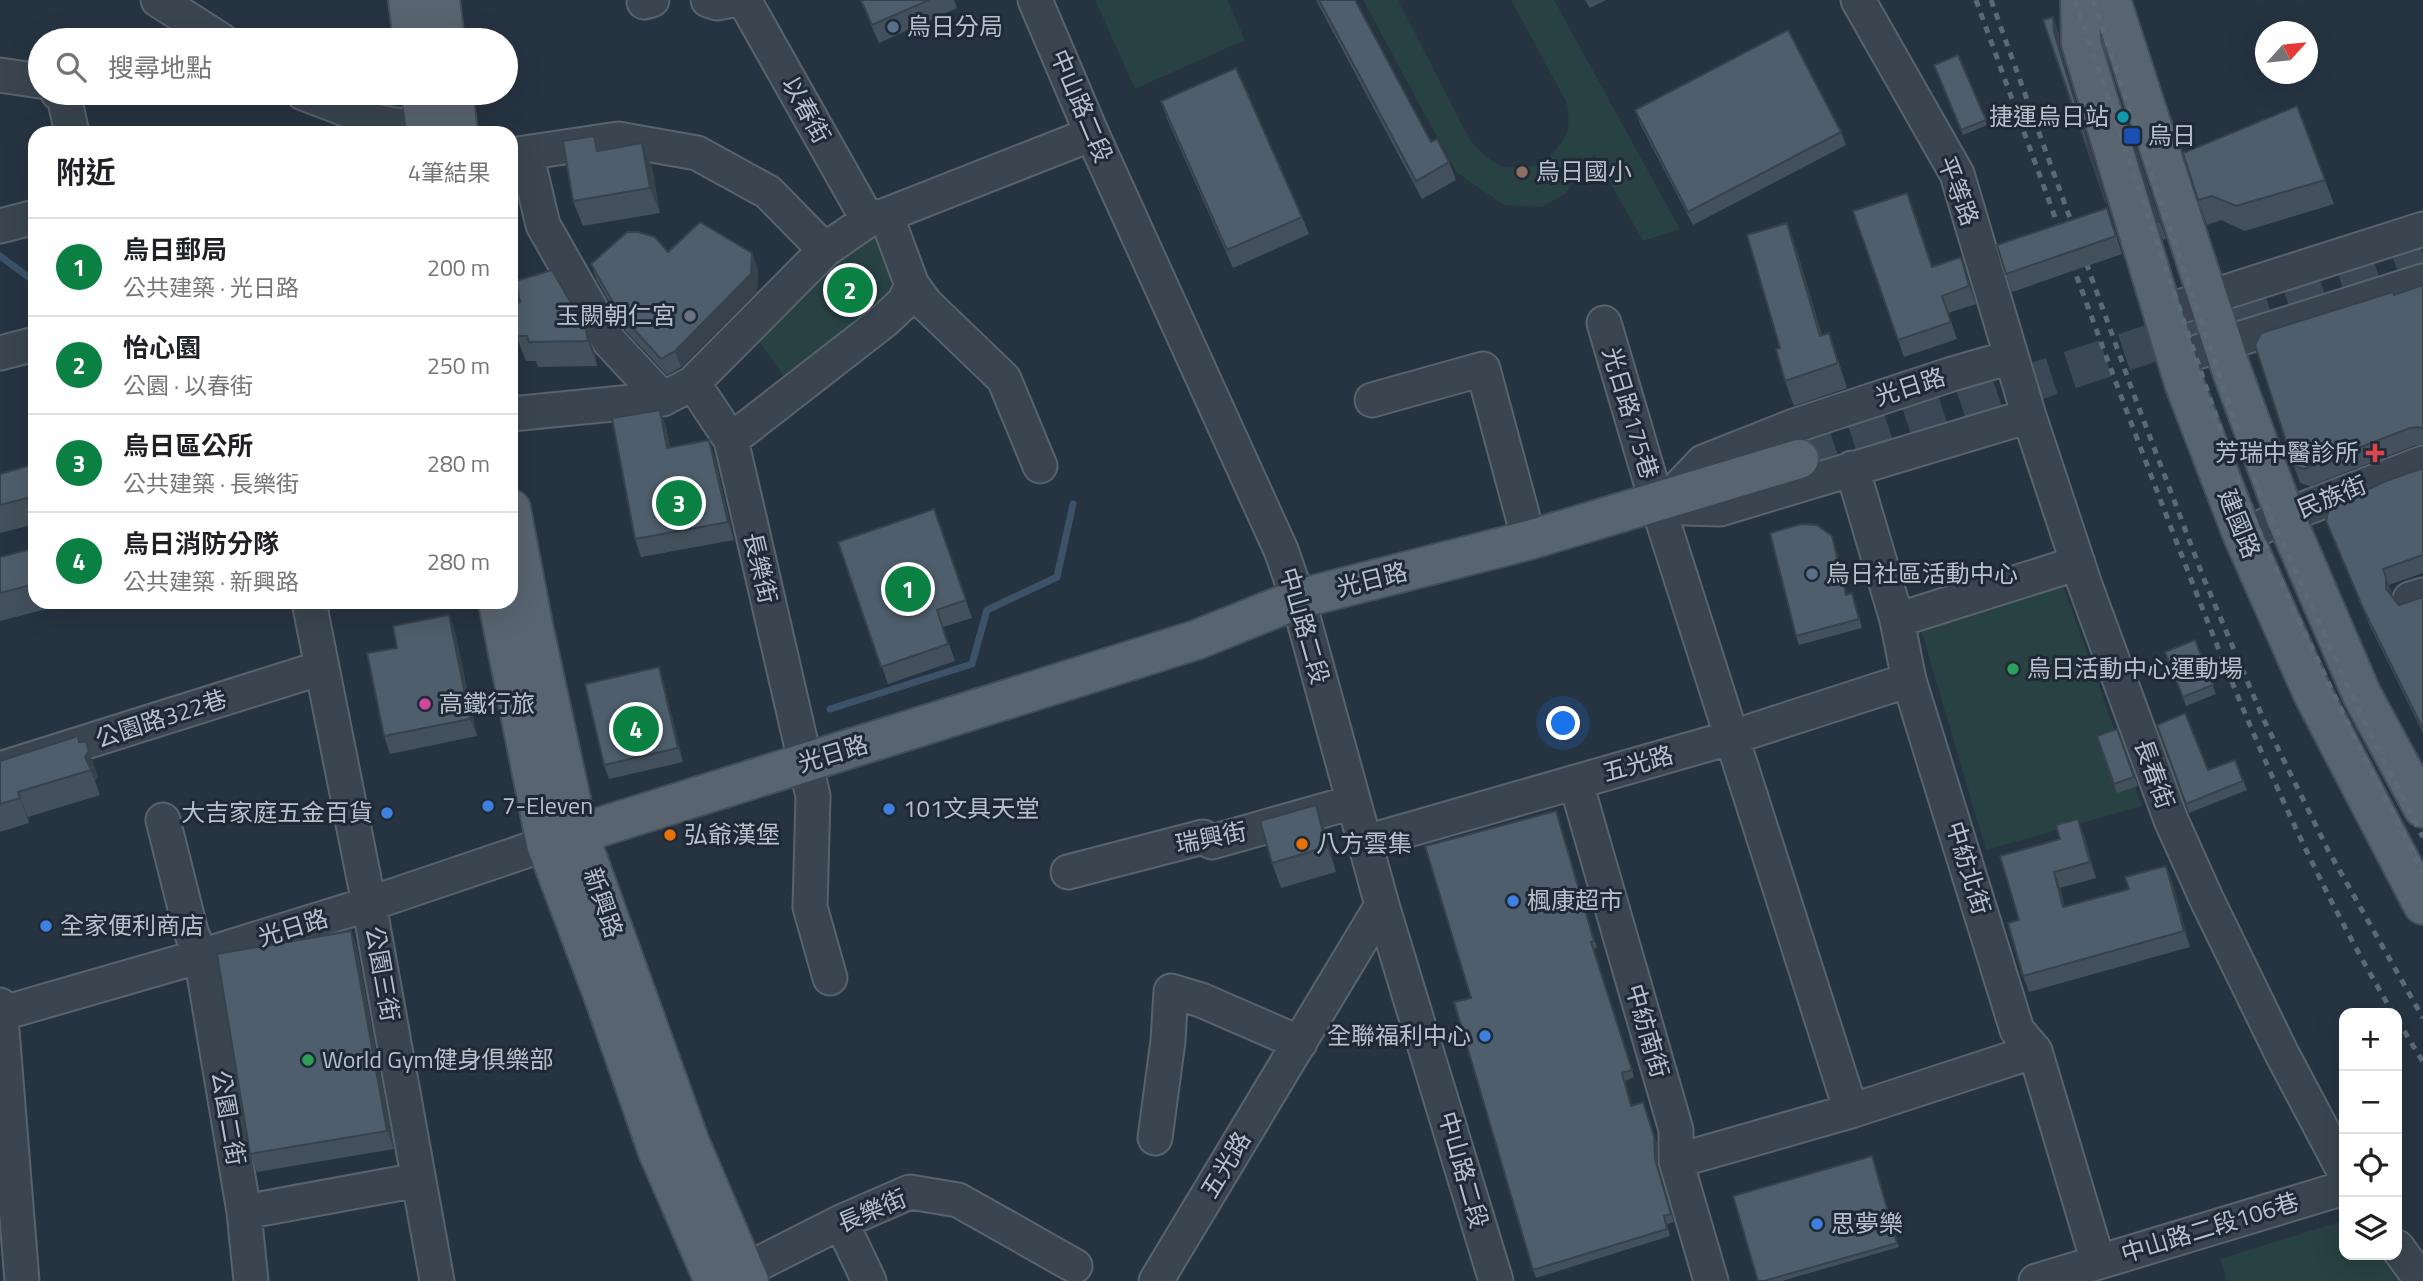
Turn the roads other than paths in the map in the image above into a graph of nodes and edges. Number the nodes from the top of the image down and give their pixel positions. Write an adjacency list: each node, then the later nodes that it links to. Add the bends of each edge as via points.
1 (158, 0): 11 (street)
2 (408, 0): 12 (main road)
3 (440, 0): 13 (main road)
4 (708, 0): 5 (street)
5 (733, 0)
6 (744, 0): 26 (street, 以春街)
7 (1035, 0): 24 (street, 中山路二段)
8 (1858, 0): 39 (street, 平等路, via 1957,174)
9 (2080, 0): 34 (main road, 建國路, via 2081,44)
10 (2111, 0): 33 (main road, 建國路)
11 (202, 28)
12 (412, 28)
13 (444, 28)
14 (0, 75): 15 (street)
15 (28, 79)
16 (66, 105): 20 (street)
17 (334, 105): 21 (street)
18 (426, 105): 22 (main road)
19 (448, 105): 23 (main road)
20 (70, 126)
21 (402, 126)
22 (435, 126)
23 (439, 126)
24 (1092, 134): 26 (street); 57 (street, 中山路二段, via 1281,550)
25 (519, 154): 30 (street, via 618,139 697,153 768,192); 42 (street, via 543,225 609,341)
26 (876, 217): 30 (street); 32 (street, 以春街)
27 (28, 219): 28 (street)
28 (0, 226)
29 (2423, 229): 33 (street)
30 (825, 250): 41 (street)
31 (2423, 281): 36 (street)
32 (912, 285): 46 (street, via 904,302 884,321); 49 (street, 以春街, via 1004,379)
33 (2208, 299): 34 (street); 36 (main road, 建國路)
34 (2163, 312): 40 (main road, 建國路)
35 (1604, 323): 51 (street, 光日路175巷)
36 (2223, 343): 40 (street); 52 (main road, 建國路)
37 (28, 346): 38 (street)
38 (0, 353)
39 (2011, 358): 45 (street, 長春街); 51 (street, 光日路, via 1794,426 1703,462)
40 (2178, 358): 53 (main road, 建國路)
41 (694, 383): 42 (street); 46 (street, 長樂街)
42 (663, 399): 44 (street)
43 (1372, 400): 54 (street, via 1483,369)
44 (518, 413)
45 (2029, 416): 50 (street); 56 (street, 長春街)
46 (731, 440): 64 (street, 長樂街)
47 (1799, 459): 51 (main road, 光日路)
48 (2423, 463): 52 (street, 民族街)
49 (1040, 466)
50 (1852, 468): 51 (street, via 1720,509 1686,508); 60 (street, 中紡北街)
51 (1662, 501): 54 (main road, 光日路); 63 (street, 光日路175巷)
52 (2285, 516): 53 (street, 民族街); 68 (main road, 建國路, via 2362,695)
53 (2243, 536): 75 (main road, 建國路, via 2313,694)
54 (1529, 540): 57 (main road, 光日路)
55 (518, 546): 70 (main road, 新興路)
56 (2078, 563): 60 (street); 85 (street, 長春街, via 2171,820 2282,1054)
57 (1297, 599): 64 (main road, 光日路, via 1196,640); 67 (street, 中山路二段)
58 (311, 609): 61 (street, 公園三街)
59 (500, 609): 70 (main road, 新興路)
60 (1897, 620): 62 (street, 中紡北街)
61 (321, 668): 65 (street, 公園路322巷); 73 (street, 公園三街)
62 (1909, 680): 63 (street, 五光路); 81 (street, 中紡北街, via 2017,1030)
63 (1733, 737): 66 (street, 五光路); 82 (street, 光日路175巷)
64 (804, 764): 70 (main road, 光日路); 77 (street, 長樂街, via 813,796 810,907)
65 (0, 769)
66 (1576, 783): 71 (street, 五光路); 84 (street, 中紡南街, via 1676,1130)
67 (1353, 802): 71 (street, 中山路二段); 72 (street, 瑞興街, via 1212,842 1203,837)
68 (2423, 808)
69 (163, 820): 76 (street, 公園二街)
70 (562, 838): 73 (street, 光日路); 93 (main road, 新興路, via 690,1143)
71 (1366, 842): 74 (street, 中山路二段)
72 (1068, 872)
73 (369, 904): 76 (street, 光日路); 86 (street, 公園三街)
74 (1382, 905): 80 (street, 五光路); 99 (street, 中山路二段)
75 (2423, 905)
76 (201, 956): 79 (street, 光日路); 88 (street, 公園二街)
77 (830, 978)
78 (0, 1004): 79 (street)
79 (0, 1014): 94 (street)
80 (1300, 1043): 83 (street, via 1171,991); 98 (street, 五光路)
81 (2035, 1051): 82 (street); 91 (street, 中紡北街)
82 (1851, 1111): 84 (street)
83 (1155, 1138)
84 (1676, 1161): 100 (street, 中紡南街)
85 (2339, 1162)
86 (418, 1180): 88 (street); 96 (street, 公園三街)
87 (2339, 1190): 91 (street, 中山路二段106巷)
88 (244, 1212): 95 (street, 公園二街)
89 (841, 1222): 92 (street, 長樂街, via 910,1192 958,1200); 93 (street, 長樂街); 97 (street)
90 (2402, 1254): 102 (street)
91 (2098, 1262): 101 (street, 中山路二段106巷)
92 (1075, 1266)
93 (736, 1278)
94 (22, 1281)
95 (251, 1281)
96 (438, 1281)
97 (869, 1281)
98 (1157, 1281)
99 (1496, 1281)
100 (1711, 1281)
101 (2036, 1281)
102 (2422, 1281)

